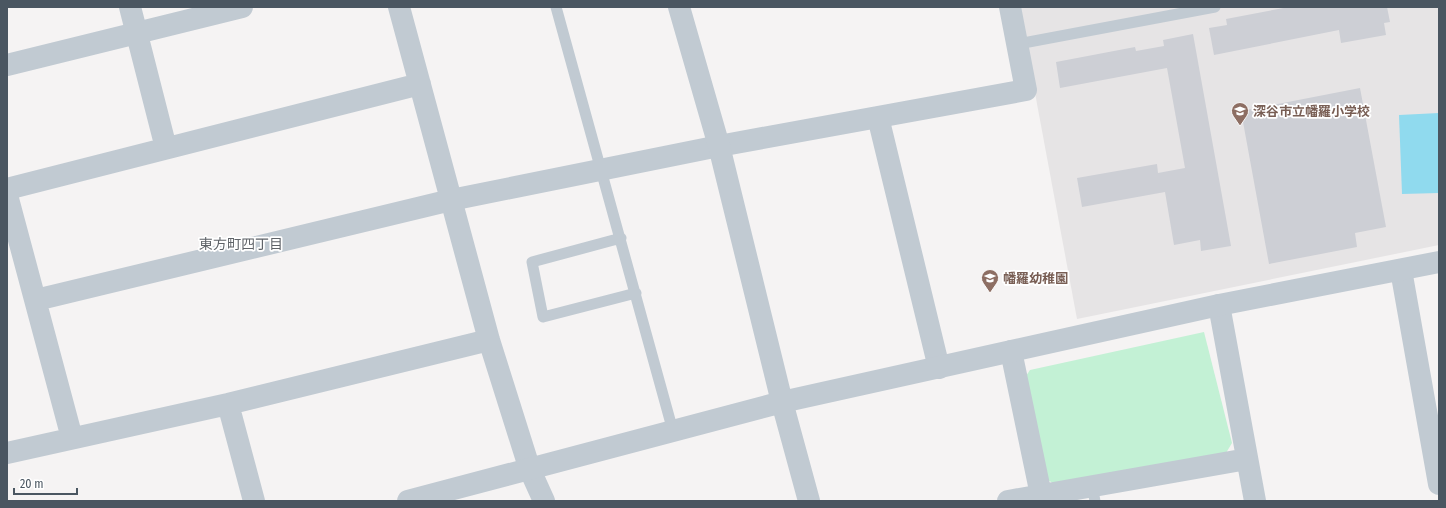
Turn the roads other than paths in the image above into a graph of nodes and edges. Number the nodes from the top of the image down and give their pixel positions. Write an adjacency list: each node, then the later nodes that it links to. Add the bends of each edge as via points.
1 (130, 7): 8 (street)
2 (242, 7): 8 (street)
3 (399, 7): 11 (street)
4 (556, 7): 15 (lane)
5 (1010, 7): 9 (street)
6 (1215, 7): 9 (lane)
7 (683, 8): 13 (street)
8 (136, 34): 10 (street); 14 (street)
9 (1018, 44): 12 (street, via 1026,90)
10 (7, 65)
11 (420, 84): 14 (street); 18 (street)
12 (878, 117): 13 (street); 27 (street)
13 (719, 146): 15 (street); 28 (street)
14 (166, 148): 16 (street)
15 (602, 169): 18 (street); 19 (lane)
16 (7, 189)
17 (7, 195): 23 (street)
18 (451, 200): 23 (street); 25 (street)
19 (621, 238): 22 (lane); 22 (lane, via 532,262 543,317)
20 (1439, 262): 21 (street)
21 (1401, 270): 24 (street); 30 (street)
22 (636, 293): 31 (lane)
23 (36, 300): 32 (street)
24 (1219, 305): 26 (street); 34 (street)
25 (489, 340): 29 (street); 35 (street)
26 (1011, 351): 27 (street); 38 (street)
27 (940, 368): 28 (street)
28 (782, 402): 31 (street); 42 (street)
29 (228, 404): 32 (street); 39 (street)
30 (1433, 415): 36 (street)
31 (673, 431): 35 (street)
32 (72, 438): 33 (street)
33 (7, 453)
34 (1248, 459): 37 (street); 44 (street)
35 (530, 470): 40 (street); 41 (street)
36 (1439, 484)
37 (1094, 494): 38 (street)
38 (1041, 495): 43 (street)
39 (254, 501)
40 (408, 501)
41 (544, 501)
42 (810, 501)
43 (1008, 501)
44 (1255, 501)

